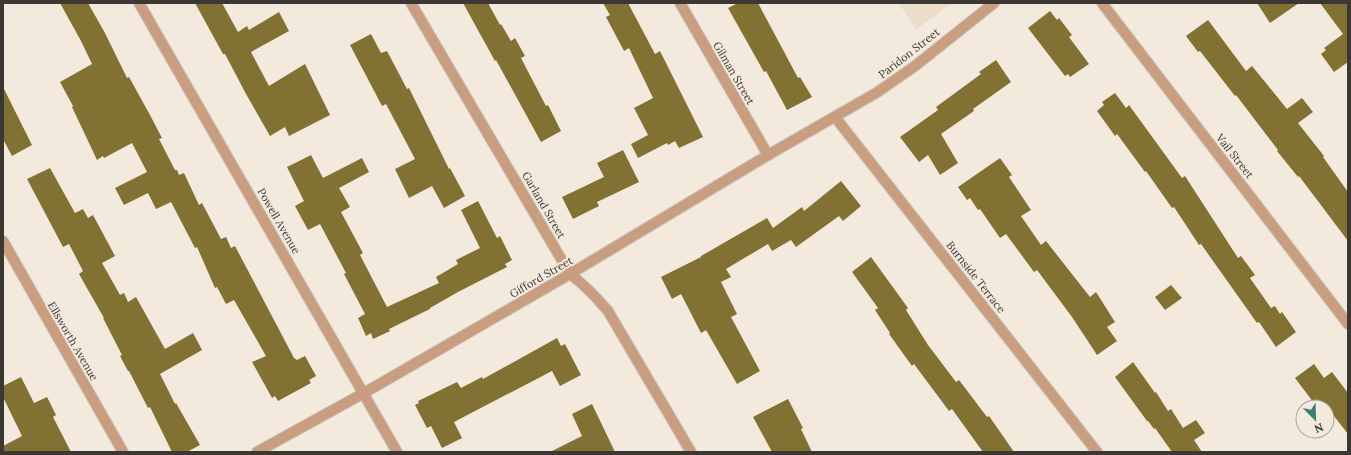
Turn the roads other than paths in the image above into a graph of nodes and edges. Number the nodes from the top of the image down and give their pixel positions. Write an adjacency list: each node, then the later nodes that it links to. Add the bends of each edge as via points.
1 (140, 3): 11 (street, Powell Avenue)
2 (411, 3): 9 (street, Garland Street)
3 (680, 3): 7 (street, Gilman Street)
4 (994, 3): 6 (street, Paridon Street, via 896,80)
5 (1102, 3): 10 (street, Vail Street)
6 (835, 117): 7 (street, Gifford Street); 16 (street, Burnside Terrace)
7 (768, 155): 9 (street, Gifford Street)
8 (3, 241): 12 (street, Ellsworth Avenue)
9 (570, 274): 11 (street, Gifford Street); 15 (street, Garland Street, via 582,282 608,311)
10 (1348, 324)
11 (364, 393): 13 (street, Gifford Street); 14 (street, Powell Avenue)
12 (123, 452)
13 (257, 452)
14 (397, 452)
15 (691, 452)
16 (1097, 452)

